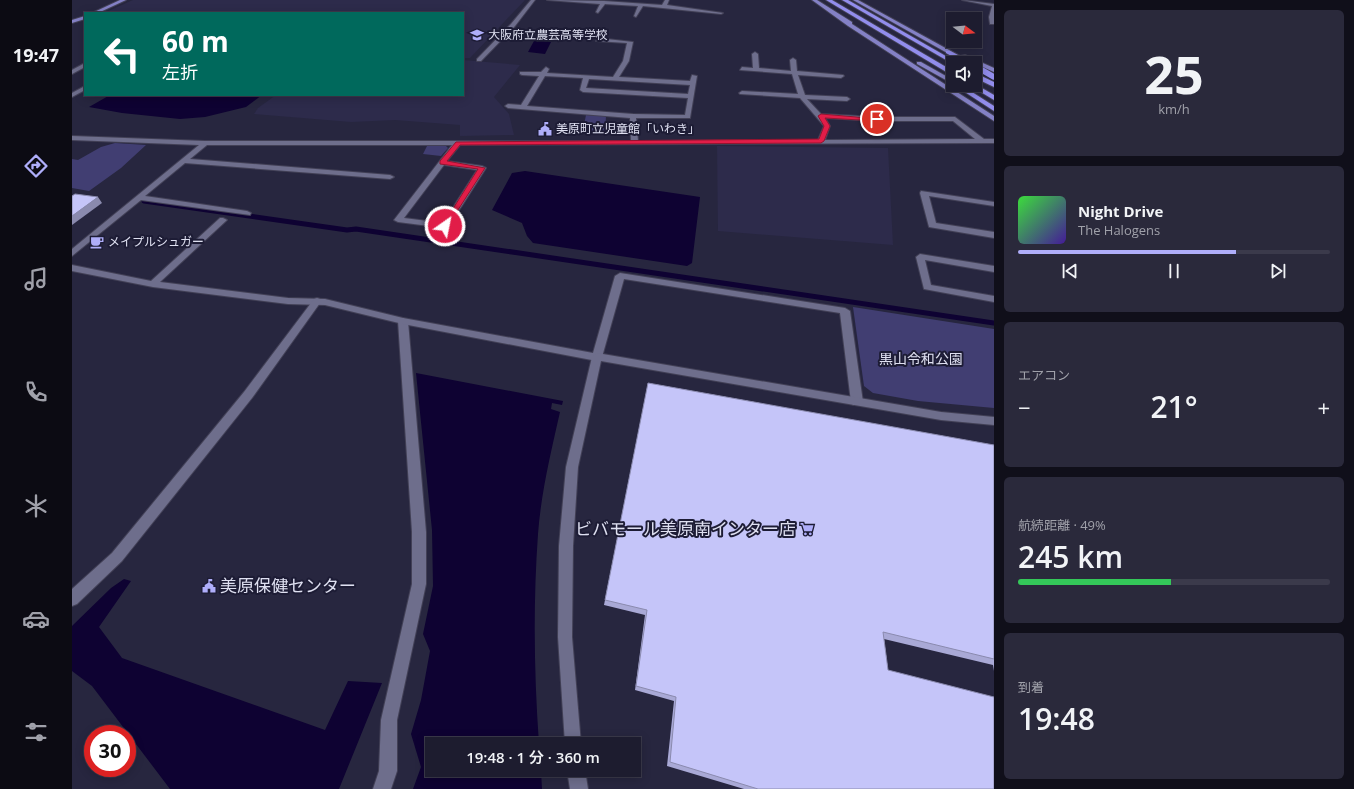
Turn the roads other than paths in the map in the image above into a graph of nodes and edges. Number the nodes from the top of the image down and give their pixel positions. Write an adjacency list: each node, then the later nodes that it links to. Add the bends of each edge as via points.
1 (124, 0): 15 (main road)
2 (533, 0): 30 (street)
3 (549, 0): 10 (street)
4 (667, 0): 12 (street)
5 (814, 0): 20 (main road)
6 (828, 0): 24 (highway)
7 (844, 0): 14 (highway)
8 (855, 0): 25 (main road)
9 (964, 0): 13 (street)
10 (604, 2): 11 (street); 16 (street)
11 (641, 5): 12 (street); 18 (street)
12 (664, 6): 17 (street)
13 (994, 6): 22 (street, via 990,17)
14 (863, 10): 27 (highway); 29 (highway)
15 (96, 12)
16 (598, 12)
17 (721, 13)
18 (636, 16)
19 (84, 17): 21 (main road)
20 (844, 19): 48 (main road); 65 (main road)
21 (72, 22)
22 (992, 23)
23 (598, 40): 47 (street, via 630,42 626,61)
24 (901, 43): 36 (highway); 45 (highway)
25 (935, 44): 28 (main road); 37 (main road)
26 (755, 54): 35 (street)
27 (955, 56)
28 (956, 56)
29 (946, 58)
30 (479, 60)
31 (793, 60): 41 (street)
32 (84, 66): 39 (street)
33 (547, 67): 42 (street)
34 (742, 69): 35 (street)
35 (756, 70): 41 (street)
36 (946, 70)
37 (994, 70)
38 (982, 71): 46 (highway, bridge)
39 (72, 72)
40 (522, 73): 42 (street)
41 (794, 73): 44 (street); 56 (street)
42 (543, 74): 43 (street); 61 (street)
43 (587, 76): 47 (street); 55 (street, via 583,90)
44 (842, 76)
45 (946, 77)
46 (994, 77)
47 (616, 78): 55 (street, via 694,79)
48 (946, 78)
49 (982, 79): 50 (highway)
50 (994, 85)
51 (84, 89): 57 (street)
52 (982, 91): 58 (highway)
53 (968, 92): 62 (highway)
54 (742, 93): 56 (street)
55 (691, 96): 63 (street, via 688,117)
56 (803, 96): 59 (street); 64 (street)
57 (74, 98)
58 (994, 98)
59 (847, 99)
60 (508, 106): 61 (street)
61 (523, 107): 63 (street)
62 (994, 108)
63 (633, 116): 70 (street)
64 (821, 116): 67 (street, via 827,126); 68 (street, via 956,119)
65 (994, 119)
66 (72, 138): 71 (street)
67 (821, 141): 68 (street); 70 (street)
68 (982, 141): 69 (street)
69 (994, 141)
70 (635, 142): 72 (street)
71 (205, 143): 72 (street); 73 (street)
72 (458, 143): 74 (street)
73 (183, 161): 75 (street); 76 (street)
74 (442, 163): 74 (street, via 482,168 445,226 398,220)
75 (390, 177)
76 (141, 198): 78 (street); 81 (street)
77 (994, 204): 80 (street, via 924,193 932,225)
78 (247, 213)
79 (223, 220): 84 (street)
80 (994, 235)
81 (72, 253)
82 (72, 268): 84 (street)
83 (994, 269): 85 (street, via 920,257 927,287)
84 (153, 284): 86 (street, via 288,301)
85 (994, 299)
86 (317, 302): 87 (street); 91 (street, via 248,395 117,557)
87 (403, 321): 88 (street); 94 (street, via 419,532 419,584 389,720 388,771)
88 (597, 357): 89 (street); 89 (street, via 620,276 845,311); 92 (street, via 572,467 566,546 565,637)
89 (856, 402): 90 (street, via 941,416)
90 (994, 421)
91 (72, 599)
92 (572, 737)
93 (577, 777): 95 (street)
94 (382, 789)
95 (579, 789)

